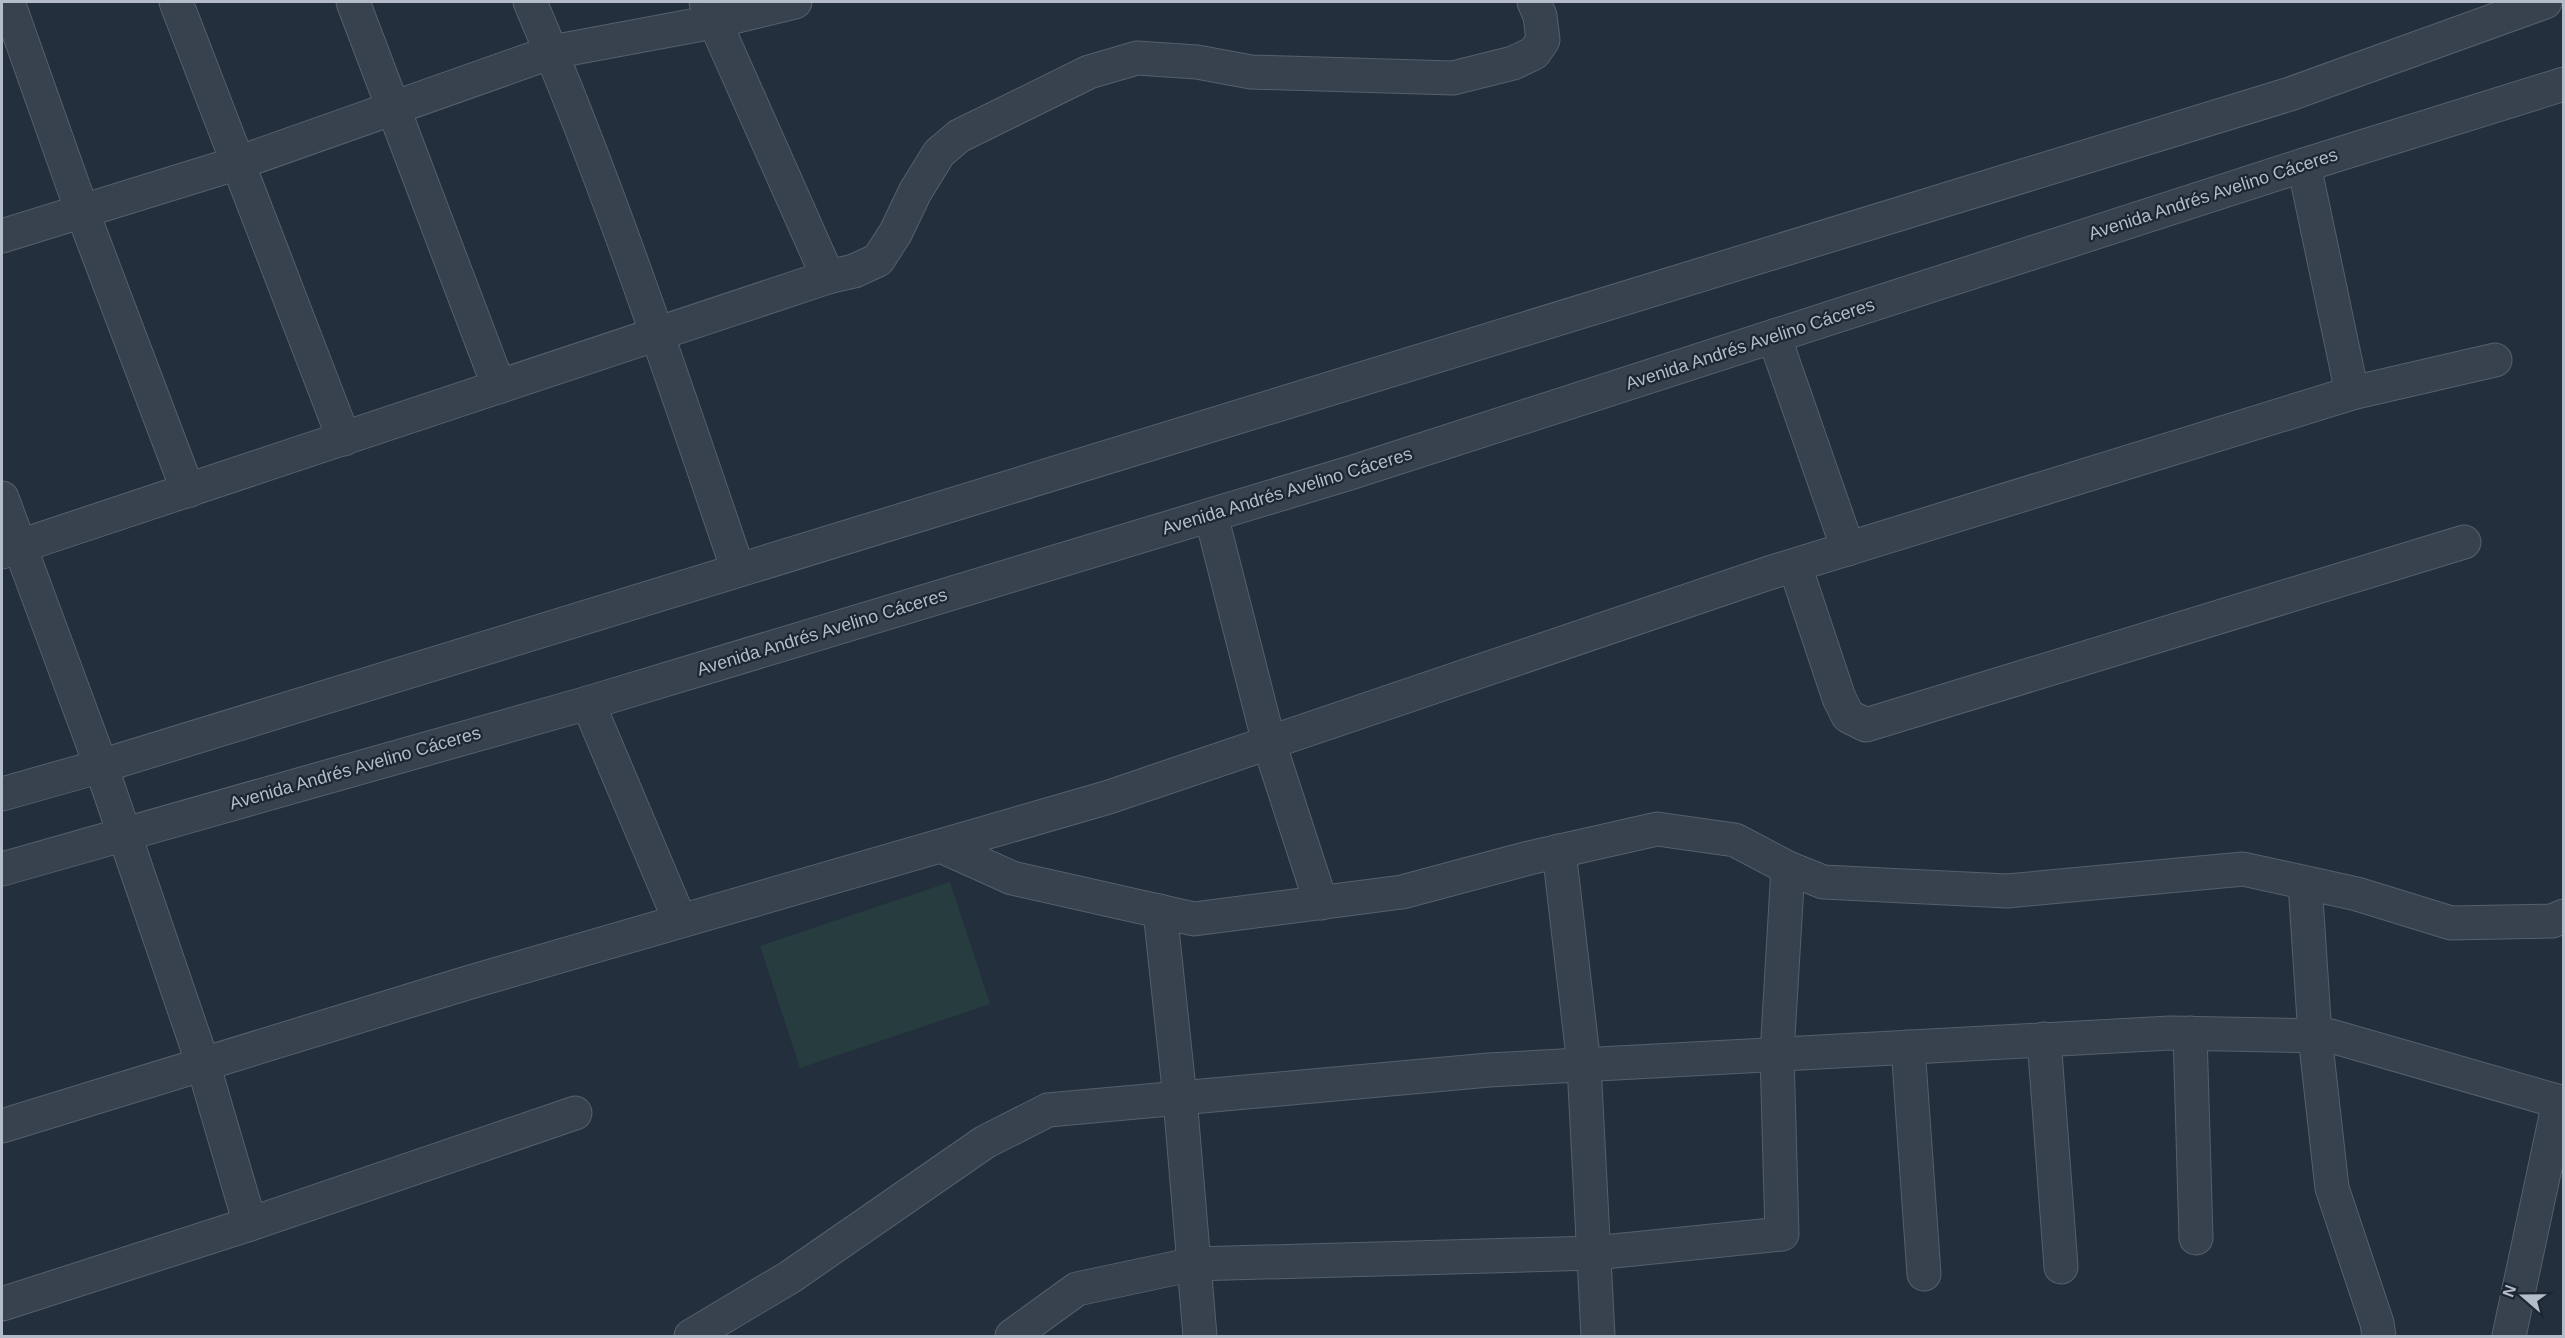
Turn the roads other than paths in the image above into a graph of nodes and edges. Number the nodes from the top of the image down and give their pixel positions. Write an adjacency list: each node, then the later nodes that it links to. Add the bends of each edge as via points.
1 (8, 2): 14 (street)
2 (176, 2): 12 (street)
3 (353, 2): 11 (street)
4 (530, 2): 9 (street)
5 (795, 2): 8 (street)
6 (1534, 2): 16 (street, via 1543,39 1534,53 1513,63 1453,78 1251,72 1197,62 1137,58 1089,72 959,136 939,153 878,260)
7 (2545, 2): 30 (street, via 2278,98)
8 (710, 12): 9 (street); 16 (street)
9 (552, 52): 11 (street); 17 (street)
10 (2564, 84): 13 (street, Avenida Andrés Avelino Cáceres)
11 (394, 109): 12 (street); 20 (street)
12 (238, 163): 14 (street); 22 (street)
13 (2304, 165): 18 (street, Avenida Andrés Avelino Cáceres); 21 (street)
14 (82, 211): 15 (street); 23 (street)
15 (2, 236)
16 (828, 277): 17 (street)
17 (657, 335): 20 (street); 30 (street)
18 (1774, 336): 25 (street, Avenida Andrés Avelino Cáceres); 28 (street)
19 (2495, 360): 21 (street)
20 (499, 387): 22 (street)
21 (2352, 393): 28 (street)
22 (344, 439): 23 (street)
23 (188, 491): 27 (street)
24 (2, 498): 27 (street)
25 (1211, 515): 31 (street, Avenida Andrés Avelino Cáceres); 32 (street)
26 (2464, 542): 29 (street, via 1866,725 1848,716 1839,698)
27 (10, 549): 33 (street)
28 (1848, 549): 29 (street)
29 (1795, 566): 32 (street)
30 (738, 570): 33 (street)
31 (588, 703): 35 (street, Avenida Andrés Avelino Cáceres); 44 (street)
32 (1269, 743): 36 (street, via 1109,797); 41 (street)
33 (101, 766): 34 (street); 35 (street)
34 (2, 794)
35 (123, 834): 39 (street, Avenida Andrés Avelino Cáceres); 50 (street)
36 (941, 846): 42 (street, via 1012,878); 44 (street)
37 (1559, 851): 38 (street, via 1657,829 1736,840); 41 (street, via 1402,892); 51 (street)
38 (1788, 868): 40 (street, via 1823,882 2007,891 2243,869); 49 (street)
39 (2, 869)
40 (2305, 883): 43 (street, via 2357,894 2451,923 2552,921); 46 (street)
41 (1321, 903): 42 (street, via 1194,919)
42 (1161, 911): 52 (street)
43 (2564, 916)
44 (680, 921): 50 (street)
45 (2190, 1033): 46 (street); 47 (street); 57 (street)
46 (2315, 1036): 53 (street, via 2331,1036); 67 (street, via 2332,1188)
47 (2044, 1039): 48 (street); 60 (street)
48 (1908, 1047): 49 (street); 61 (street)
49 (1777, 1054): 51 (street); 58 (street, via 1782,1234)
50 (203, 1064): 55 (street); 56 (street)
51 (1584, 1065): 52 (street); 58 (street)
52 (1180, 1098): 59 (street); 63 (street, via 1048,1110 984,1142 790,1277)
53 (2561, 1102): 68 (street)
54 (575, 1113): 56 (street)
55 (2, 1126)
56 (250, 1224): 62 (street)
57 (2196, 1238)
58 (1594, 1253): 59 (street); 66 (street)
59 (1194, 1264): 64 (street, via 1077,1289); 65 (street)
60 (2061, 1267)
61 (1924, 1274)
62 (2, 1304)
63 (703, 1332)
64 (1012, 1336)
65 (1200, 1336)
66 (1598, 1336)
67 (2379, 1336)
68 (2509, 1336)

